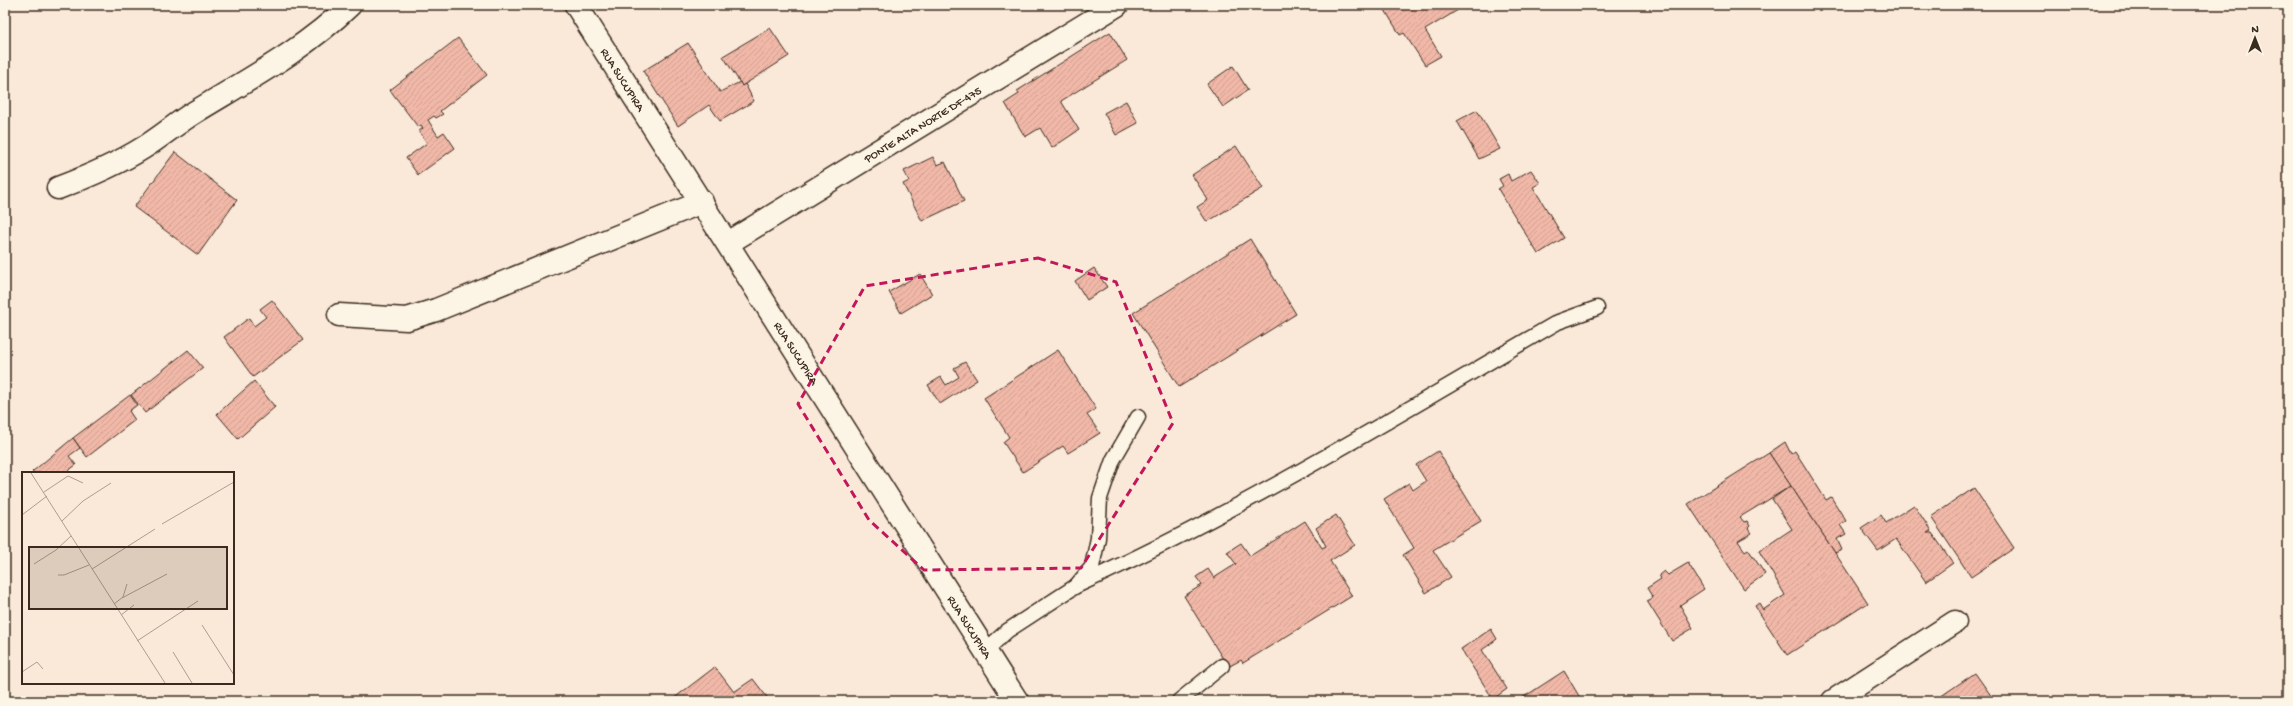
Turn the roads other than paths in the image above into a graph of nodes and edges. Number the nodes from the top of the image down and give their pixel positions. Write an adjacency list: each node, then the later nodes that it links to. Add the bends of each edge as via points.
1 (350, 5): 4 (street, via 317,34 275,64 182,120 145,147 95,173)
2 (576, 5): 5 (street, RUA SUCUPIRA)
3 (1117, 5): 6 (street, PONTE ALTA NORTE DF-475)
4 (58, 188)
5 (702, 202): 6 (street, RUA SUCUPIRA); 8 (street, via 408,319)
6 (728, 243): 12 (street, RUA SUCUPIRA)
7 (1597, 308): 10 (lane, via 1558,322 1262,493 1139,558)
8 (339, 316)
9 (1138, 417): 10 (lane, via 1113,460 1100,498 1098,538 1092,567)
10 (1076, 586): 12 (lane, via 1007,631)
11 (1955, 622): 16 (street)
12 (985, 651): 14 (street, RUA SUCUPIRA)
13 (1222, 666): 15 (lane)
14 (1017, 701)
15 (1179, 701)
16 (1833, 701)

